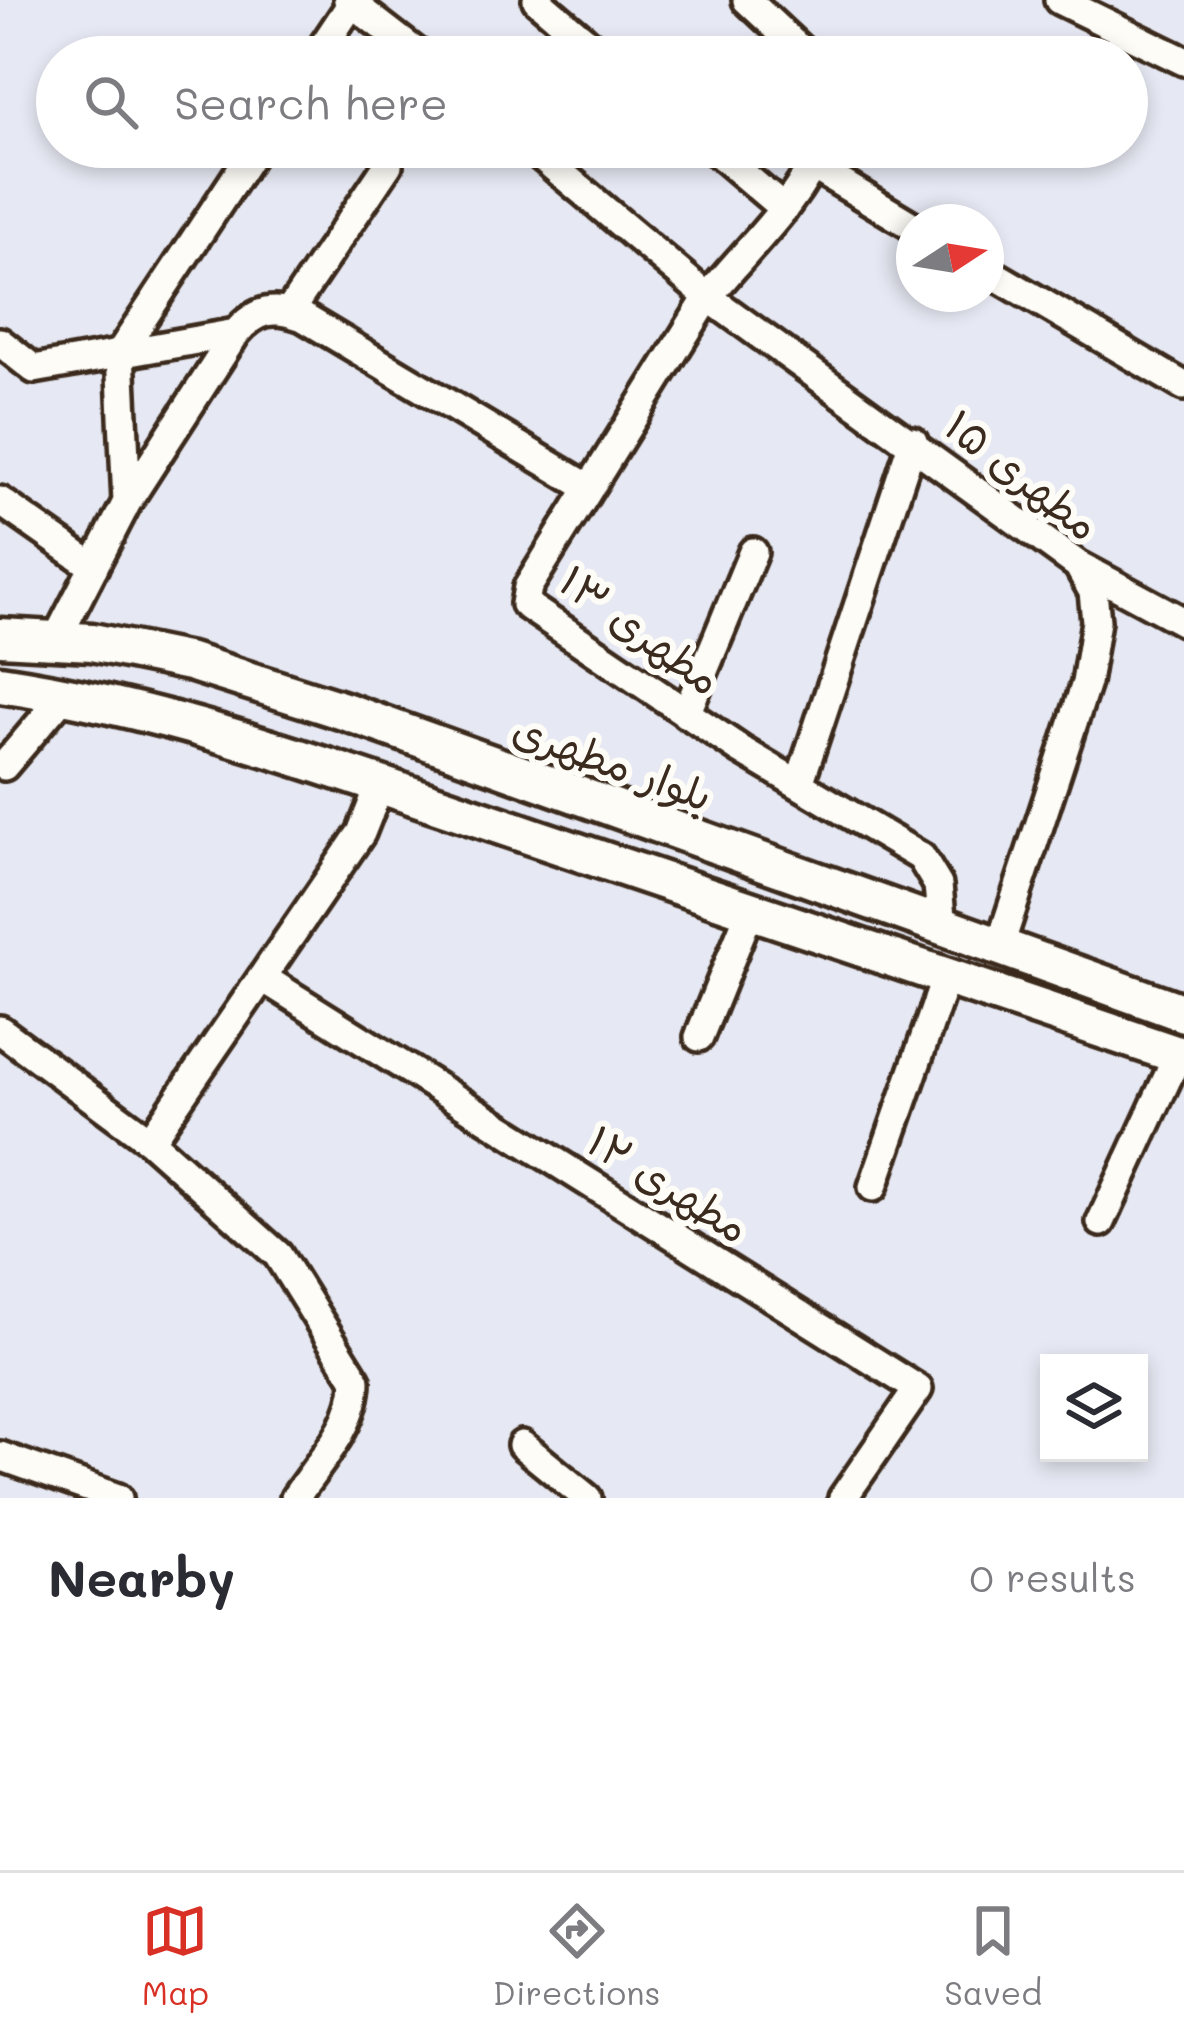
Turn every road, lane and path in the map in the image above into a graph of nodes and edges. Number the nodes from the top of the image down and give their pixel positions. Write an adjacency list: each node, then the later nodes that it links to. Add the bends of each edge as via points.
1 (537, 0): 7 (street)
2 (747, 0): 8 (street)
3 (1058, 0): 9 (street)
4 (350, 1): 5 (street); 6 (street)
5 (329, 36)
6 (395, 36)
7 (579, 36)
8 (786, 36)
9 (1132, 36)
10 (1148, 44): 11 (street)
11 (1184, 61)
12 (242, 168): 25 (street)
13 (386, 168): 22 (street)
14 (555, 168): 21 (street, مطهری ۱۵)
15 (736, 168): 18 (street)
16 (810, 168): 18 (street, مطهری ۱۳)
17 (834, 168): 19 (street)
18 (784, 209): 21 (street, مطهری ۱۳)
19 (896, 214)
20 (1004, 281): 26 (street)
21 (708, 297): 27 (street, مطهری ۱۵); 28 (street, مطهری ۱۳)
22 (281, 310): 23 (street, via 247,319); 28 (street)
23 (236, 333): 25 (street); 30 (street)
24 (0, 342): 25 (street, via 34,369)
25 (120, 353): 30 (street)
26 (1184, 386)
27 (913, 441): 32 (street, مطهری ۱۵); 41 (street)
28 (590, 488): 39 (street, مطهری ۱۳, via 527,587 525,604)
29 (0, 501): 33 (street)
30 (127, 502): 33 (street)
31 (753, 552): 39 (street)
32 (1078, 565): 34 (street); 45 (street, مطهری ۱۵, via 1093,592 1096,621 1086,683)
33 (94, 567): 36 (street)
34 (1184, 622)
35 (0, 637): 36 (main road, بلوار مطهری)
36 (56, 642): 44 (main road, بلوار مطهری, via 190,662 347,712)
37 (0, 685): 38 (main road)
38 (65, 694): 40 (street); 42 (main road)
39 (686, 714): 41 (street, مطهری ۱۳)
40 (4, 766)
41 (799, 784): 44 (street, مطهری ۱۳, via 921,857 938,885)
42 (380, 785): 43 (main road); 47 (street, via 362,833)
43 (751, 911): 46 (main road); 50 (street)
44 (942, 928): 45 (main road, بلوار مطهری)
45 (999, 948): 48 (main road, بلوار مطهری)
46 (946, 977): 51 (main road); 53 (street)
47 (263, 978): 52 (street); 60 (street, مطهری ۱۲, via 918,1389)
48 (1183, 1010)
49 (0, 1030): 52 (street)
50 (699, 1037)
51 (1181, 1056): 54 (street)
52 (149, 1141): 58 (street, via 278,1255 356,1380 348,1418)
53 (873, 1187)
54 (1101, 1222)
55 (522, 1445): 59 (street)
56 (0, 1456): 57 (street)
57 (118, 1498)
58 (295, 1498)
59 (587, 1498)
60 (843, 1498)

